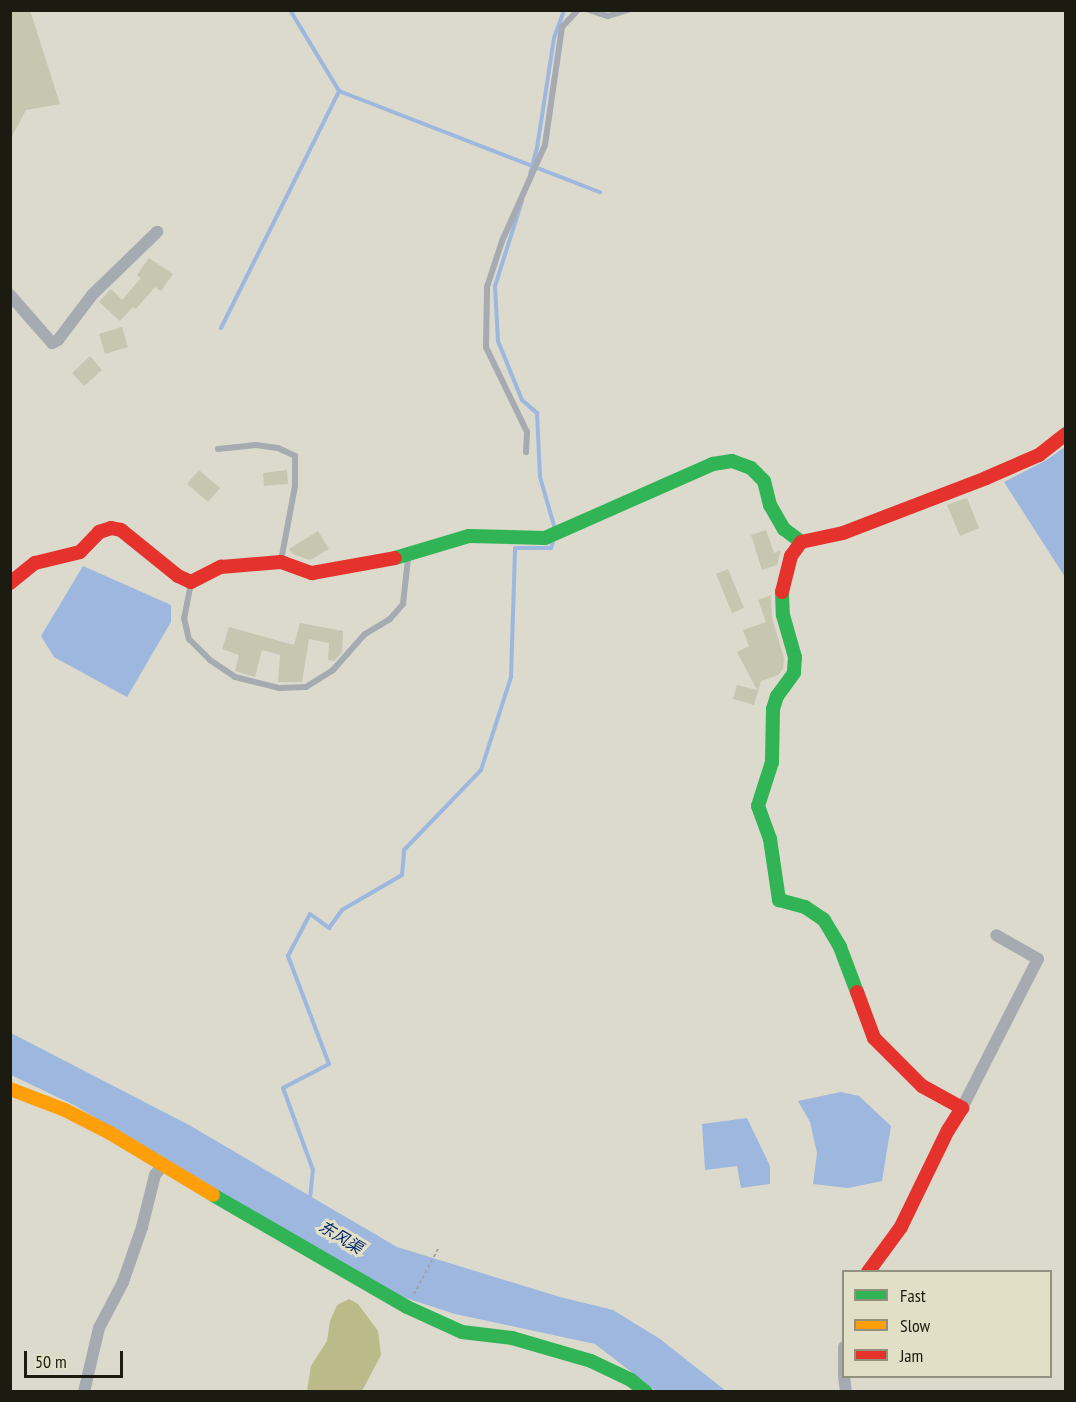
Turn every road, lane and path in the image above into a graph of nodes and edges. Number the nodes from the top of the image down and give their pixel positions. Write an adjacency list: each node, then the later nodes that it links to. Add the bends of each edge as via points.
1 (578, 10): 8 (lane, via 562,27 545,145 506,231 487,287 486,347 526,432)
2 (589, 10): 3 (lane, via 609,16)
3 (628, 10)
4 (157, 232): 5 (street, via 92,295 52,343)
5 (10, 295)
6 (1065, 434): 9 (street, via 1039,454 986,478 843,532)
7 (218, 449): 11 (lane, via 256,445 278,448 295,456 295,486)
8 (526, 452)
9 (801, 542): 10 (street, via 784,529 770,505 764,481 751,468 732,461 713,464 554,534 469,536); 16 (street, via 791,556 782,588 783,615 795,657 794,673 777,696 773,709 772,762 758,806 770,839 779,900 805,907 824,920 840,947 874,1038 922,1086)
10 (409, 555): 11 (street, via 312,573); 12 (lane, via 403,604 390,619 365,634 333,670 306,687 279,688 235,677 210,660 189,639 184,618)
11 (281, 562): 12 (street, via 221,567)
12 (191, 582): 13 (street, via 121,530 111,528 99,532 80,552 35,563)
13 (10, 583)
14 (996, 935): 16 (street, via 1038,959)
15 (10, 1089): 17 (street, via 65,1110)
16 (962, 1108): 19 (street, via 901,1227)
17 (162, 1166): 20 (street); 21 (street, via 155,1176 123,1282 99,1328)
18 (439, 1247): 20 (path)
19 (869, 1270)
20 (407, 1307): 22 (street, via 462,1332 512,1338 591,1361 631,1380)
21 (84, 1392)
22 (646, 1392)

